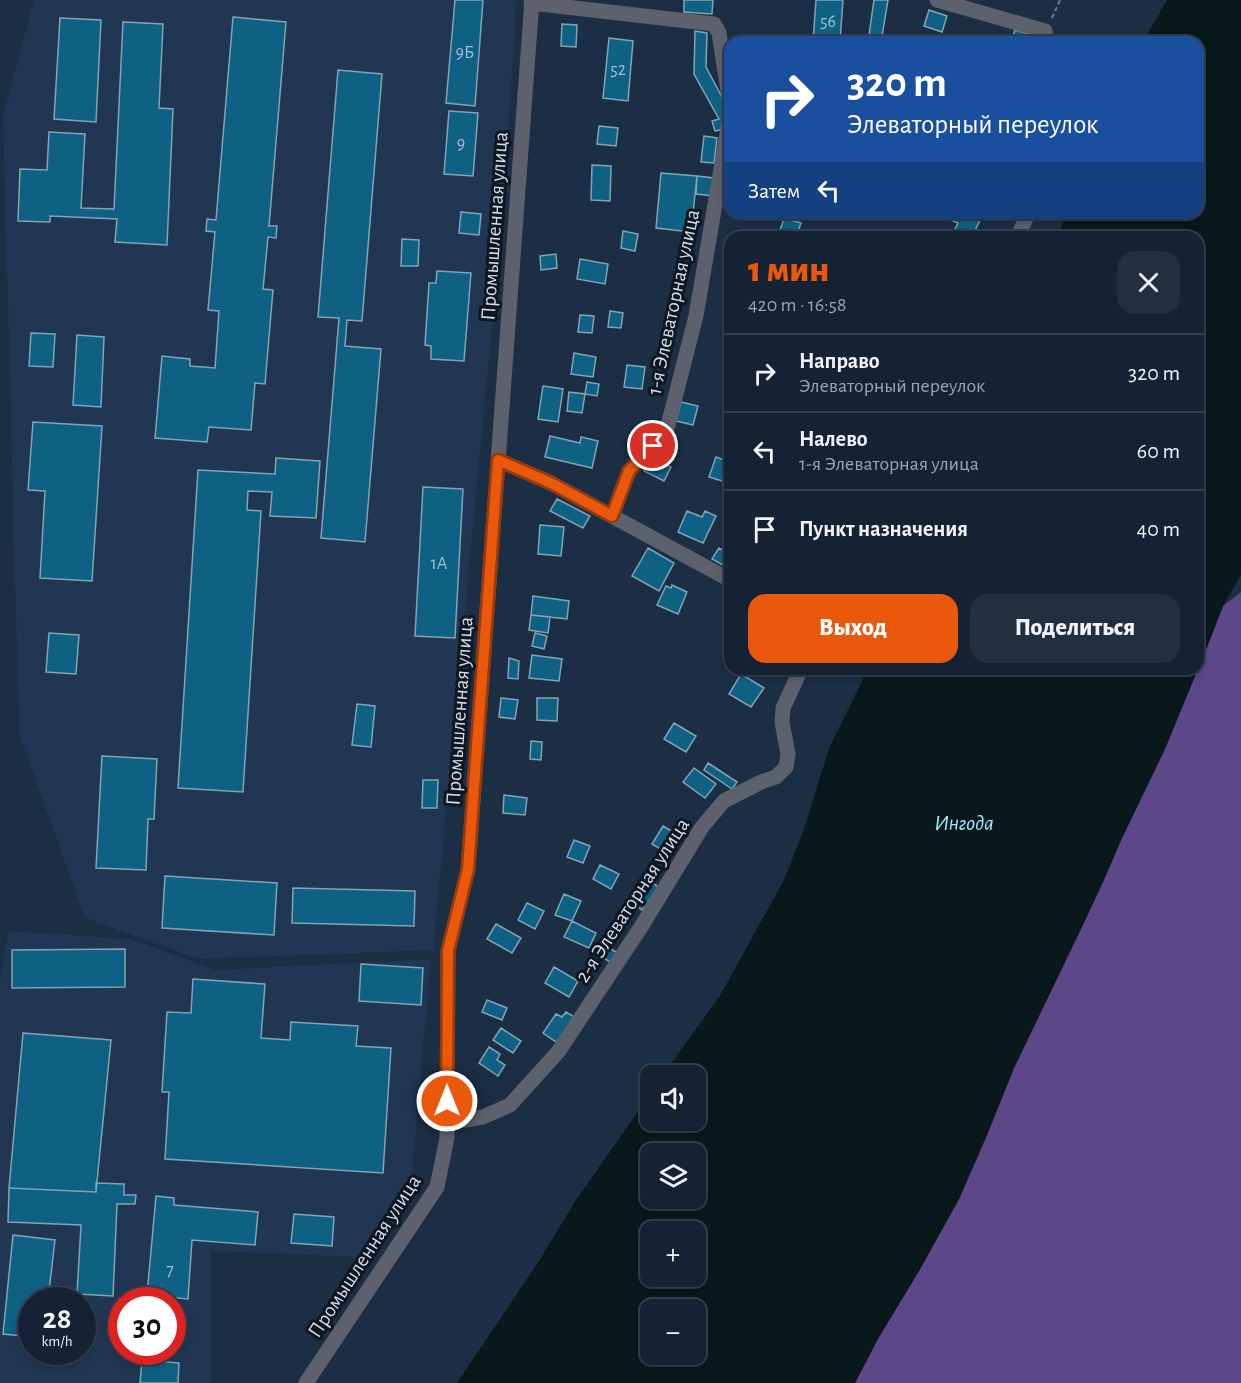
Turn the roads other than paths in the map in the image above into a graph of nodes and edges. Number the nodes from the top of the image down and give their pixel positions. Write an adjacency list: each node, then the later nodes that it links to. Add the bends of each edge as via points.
1 (937, 0): 3 (street)
2 (532, 2): 4 (street, via 714,24); 6 (street, Промышленная улица)
3 (1043, 36)
4 (724, 65)
5 (724, 151): 7 (street, 1-я Элеваторная улица, via 696,316 666,433 629,471)
6 (498, 460): 7 (street); 10 (street, Промышленная улица, via 468,869 448,951)
7 (612, 516): 8 (street)
8 (724, 577)
9 (798, 675): 10 (street, 2-я Элеваторная улица, via 783,708 786,767 776,777 724,801 702,827 558,1052 510,1106 483,1117)
10 (447, 1123): 11 (street, Промышленная улица, via 437,1187)
11 (306, 1383)

